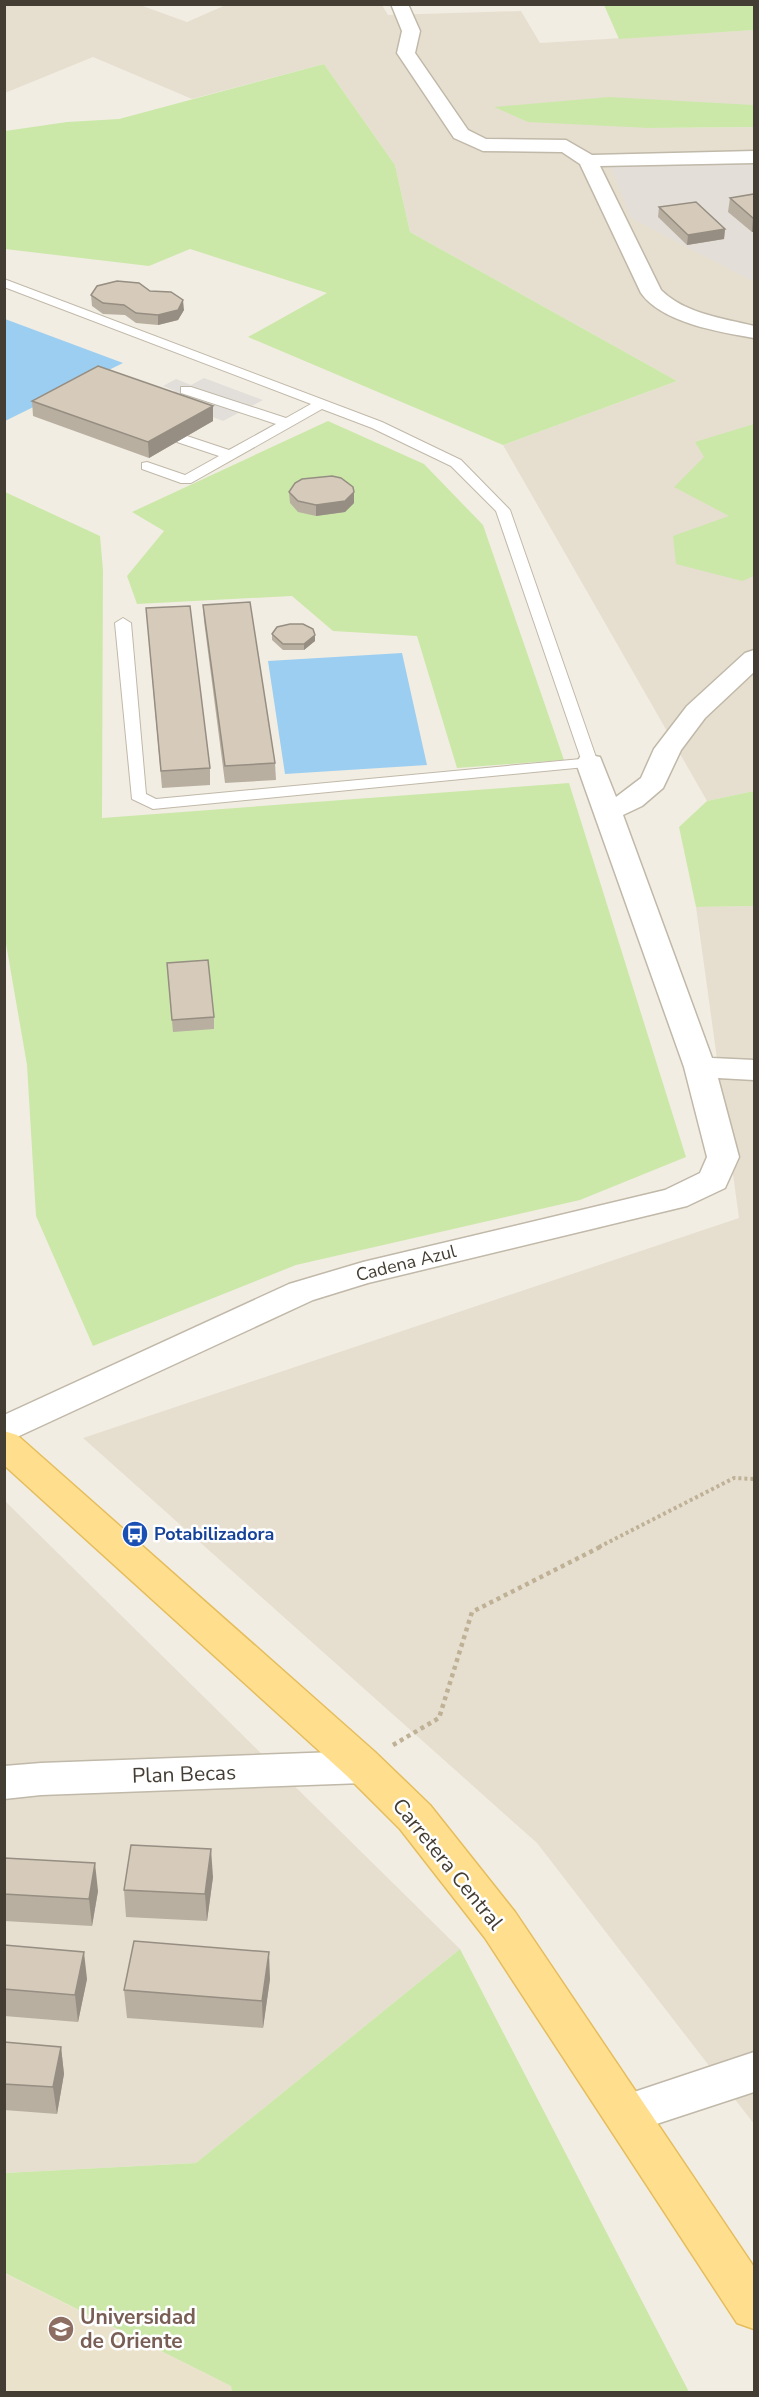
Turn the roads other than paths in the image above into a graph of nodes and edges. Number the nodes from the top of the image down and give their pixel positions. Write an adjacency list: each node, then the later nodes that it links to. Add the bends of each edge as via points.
1 (399, 4): 3 (street, via 411,32 406,53 461,134 483,145 566,146)
2 (754, 157): 3 (street)
3 (588, 161): 5 (street, via 651,292 664,306)
4 (4, 284): 7 (lane)
5 (754, 332)
6 (186, 390): 8 (lane)
7 (321, 404): 8 (lane); 14 (lane, via 377,425 456,463 503,510)
8 (286, 423): 10 (lane)
9 (182, 439): 10 (lane)
10 (229, 455): 11 (lane, via 186,480)
11 (147, 466)
12 (123, 623): 14 (lane, via 138,796 153,804)
13 (754, 658): 15 (street, via 696,712 668,749 653,782 632,800)
14 (590, 763): 15 (street, Cadena Azul)
15 (608, 811): 16 (street, Cadena Azul)
16 (700, 1067): 17 (street); 18 (street, Cadena Azul, via 723,1157 713,1180 675,1198 363,1273 302,1292)
17 (754, 1070)
18 (4, 1430)
19 (4, 1444): 20 (main road, Carretera Central)
20 (362, 1766): 21 (street, Plan Becas); 23 (main road, Carretera Central, via 415,1817 500,1925)
21 (4, 1783)
22 (754, 2072): 23 (street)
23 (626, 2114): 24 (main road, Carretera Central)
24 (754, 2307)

